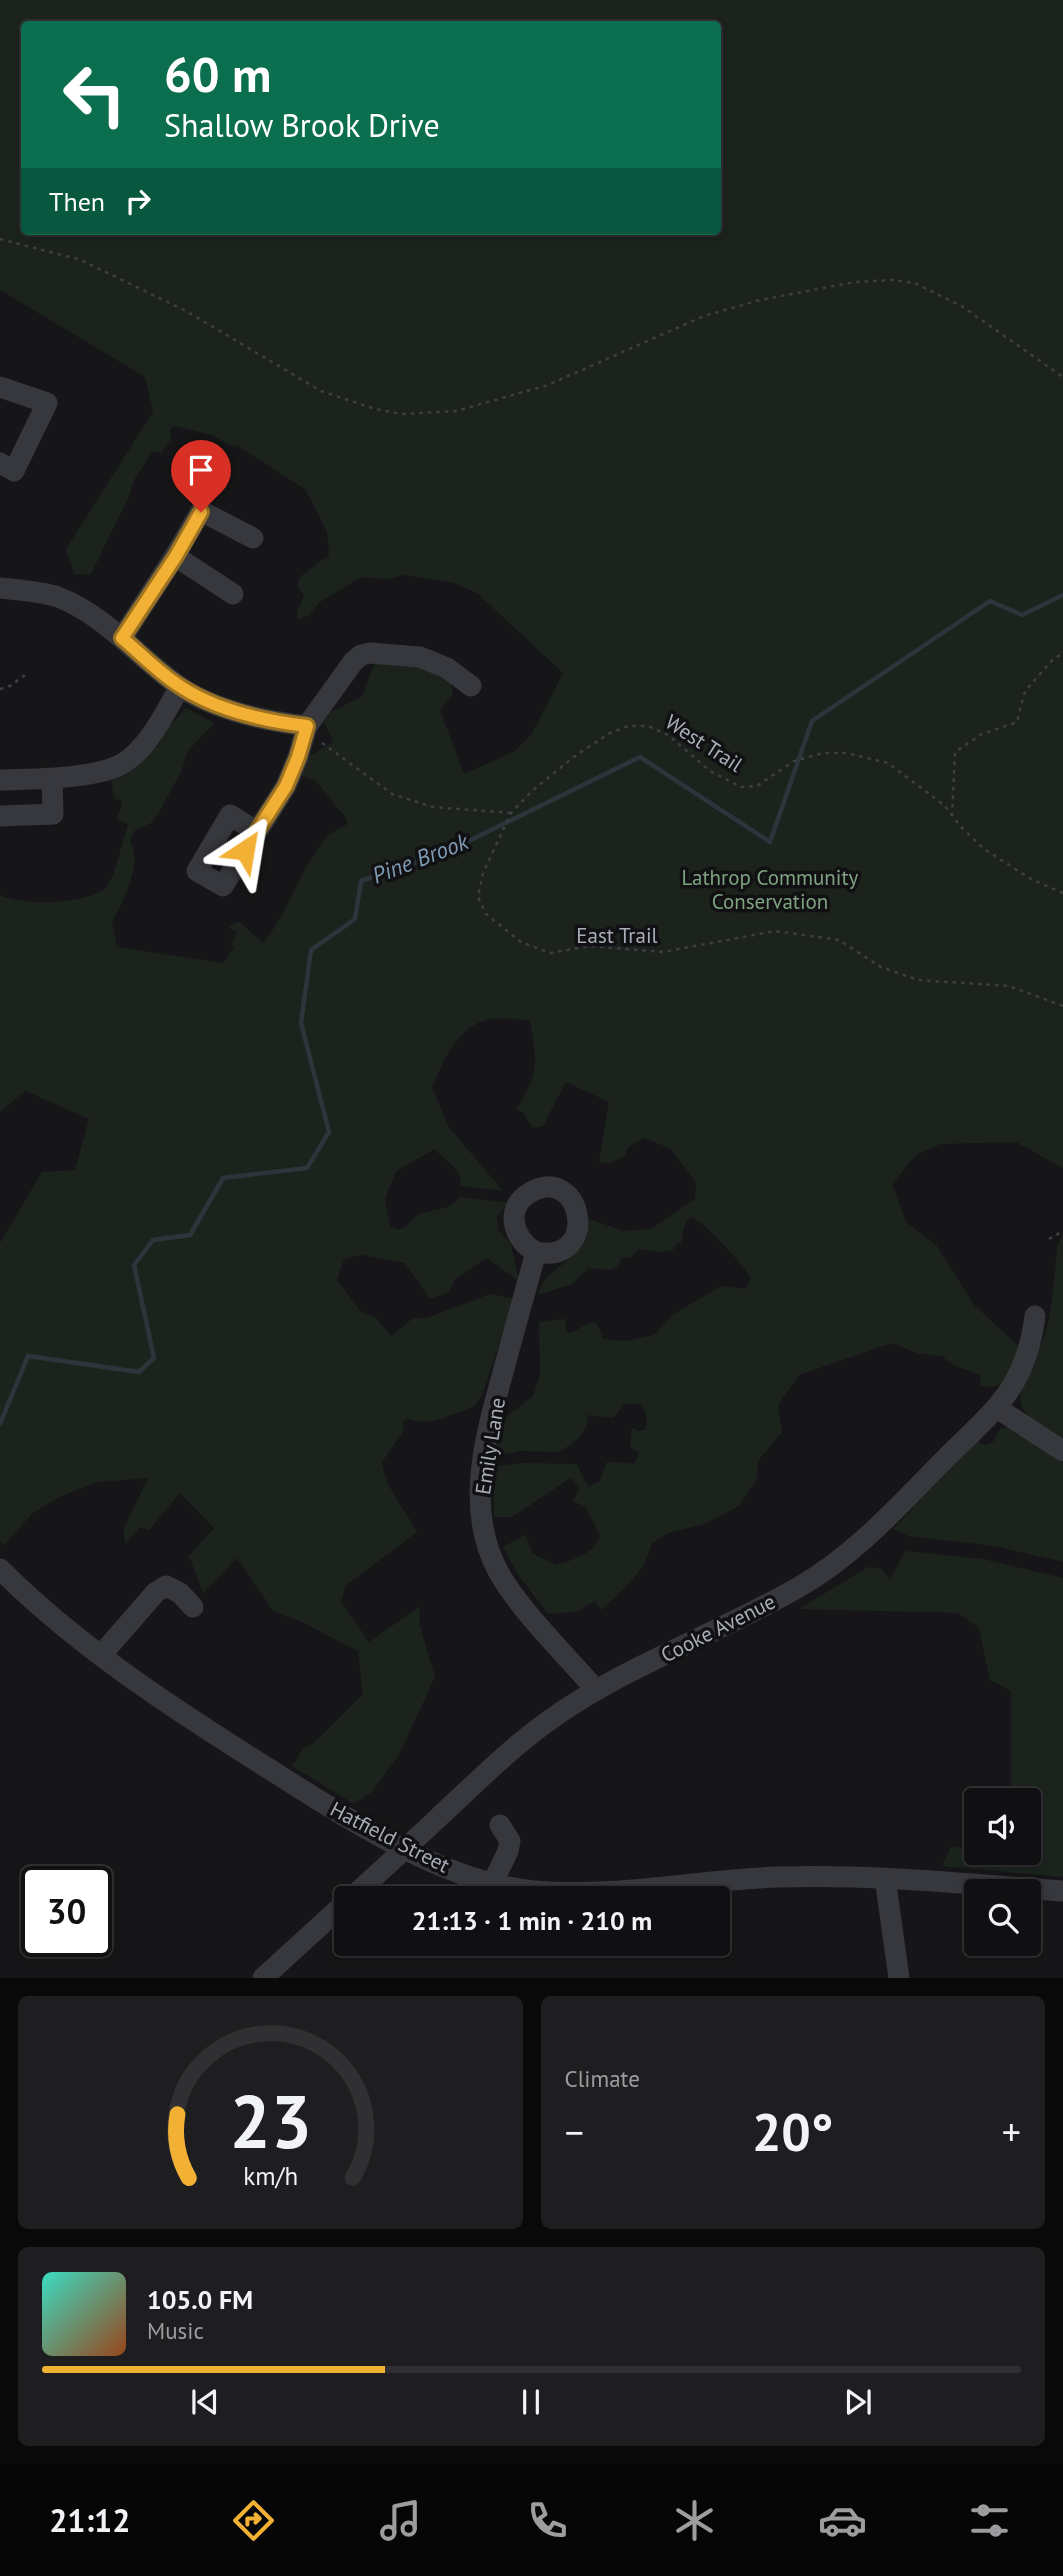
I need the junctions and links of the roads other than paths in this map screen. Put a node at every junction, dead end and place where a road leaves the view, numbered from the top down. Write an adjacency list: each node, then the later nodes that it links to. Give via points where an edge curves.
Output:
1 (0, 387): 2 (street, via 47,402 14,471)
2 (0, 463)
3 (253, 538): 4 (street, via 201,512)
4 (176, 556): 6 (street); 7 (street)
5 (0, 588): 7 (street, via 56,596)
6 (233, 594)
7 (122, 638): 9 (street)
8 (471, 686): 10 (street, via 447,668 420,657 361,655)
9 (180, 687): 10 (street, via 247,715); 11 (street, via 149,737 122,764)
10 (311, 733): 14 (street, via 286,786)
11 (52, 778): 12 (street); 13 (street, via 53,814)
12 (0, 780)
13 (0, 816)
14 (256, 831)
15 (536, 1252): 22 (street, Emily Lane, via 484,1455 483,1531 511,1592)
16 (1035, 1316): 17 (street, Cooke Avenue, via 1021,1374)
17 (997, 1408): 18 (street); 22 (street, Cooke Avenue, via 833,1565)
18 (1063, 1451)
19 (0, 1569): 21 (street, Hatfield Street, via 30,1599)
20 (193, 1607): 21 (street, via 166,1586)
21 (102, 1654): 24 (street, Hatfield Street, via 195,1722)
22 (596, 1690): 24 (street, Cooke Avenue, via 504,1756)
23 (500, 1825): 26 (street, via 510,1841)
24 (405, 1849): 26 (street, Hatfield Street); 27 (street, Cooke Avenue)
25 (885, 1878): 26 (street, Hatfield Street, via 779,1877 603,1892 534,1891); 28 (street, Hatfield Street); 32 (street)
26 (492, 1884)
27 (364, 1886)
28 (1063, 1891)
29 (334, 1915): 30 (street, Cooke Avenue)
30 (283, 1970): 31 (street, Cooke Avenue)
31 (263, 1978)
32 (899, 1978)

